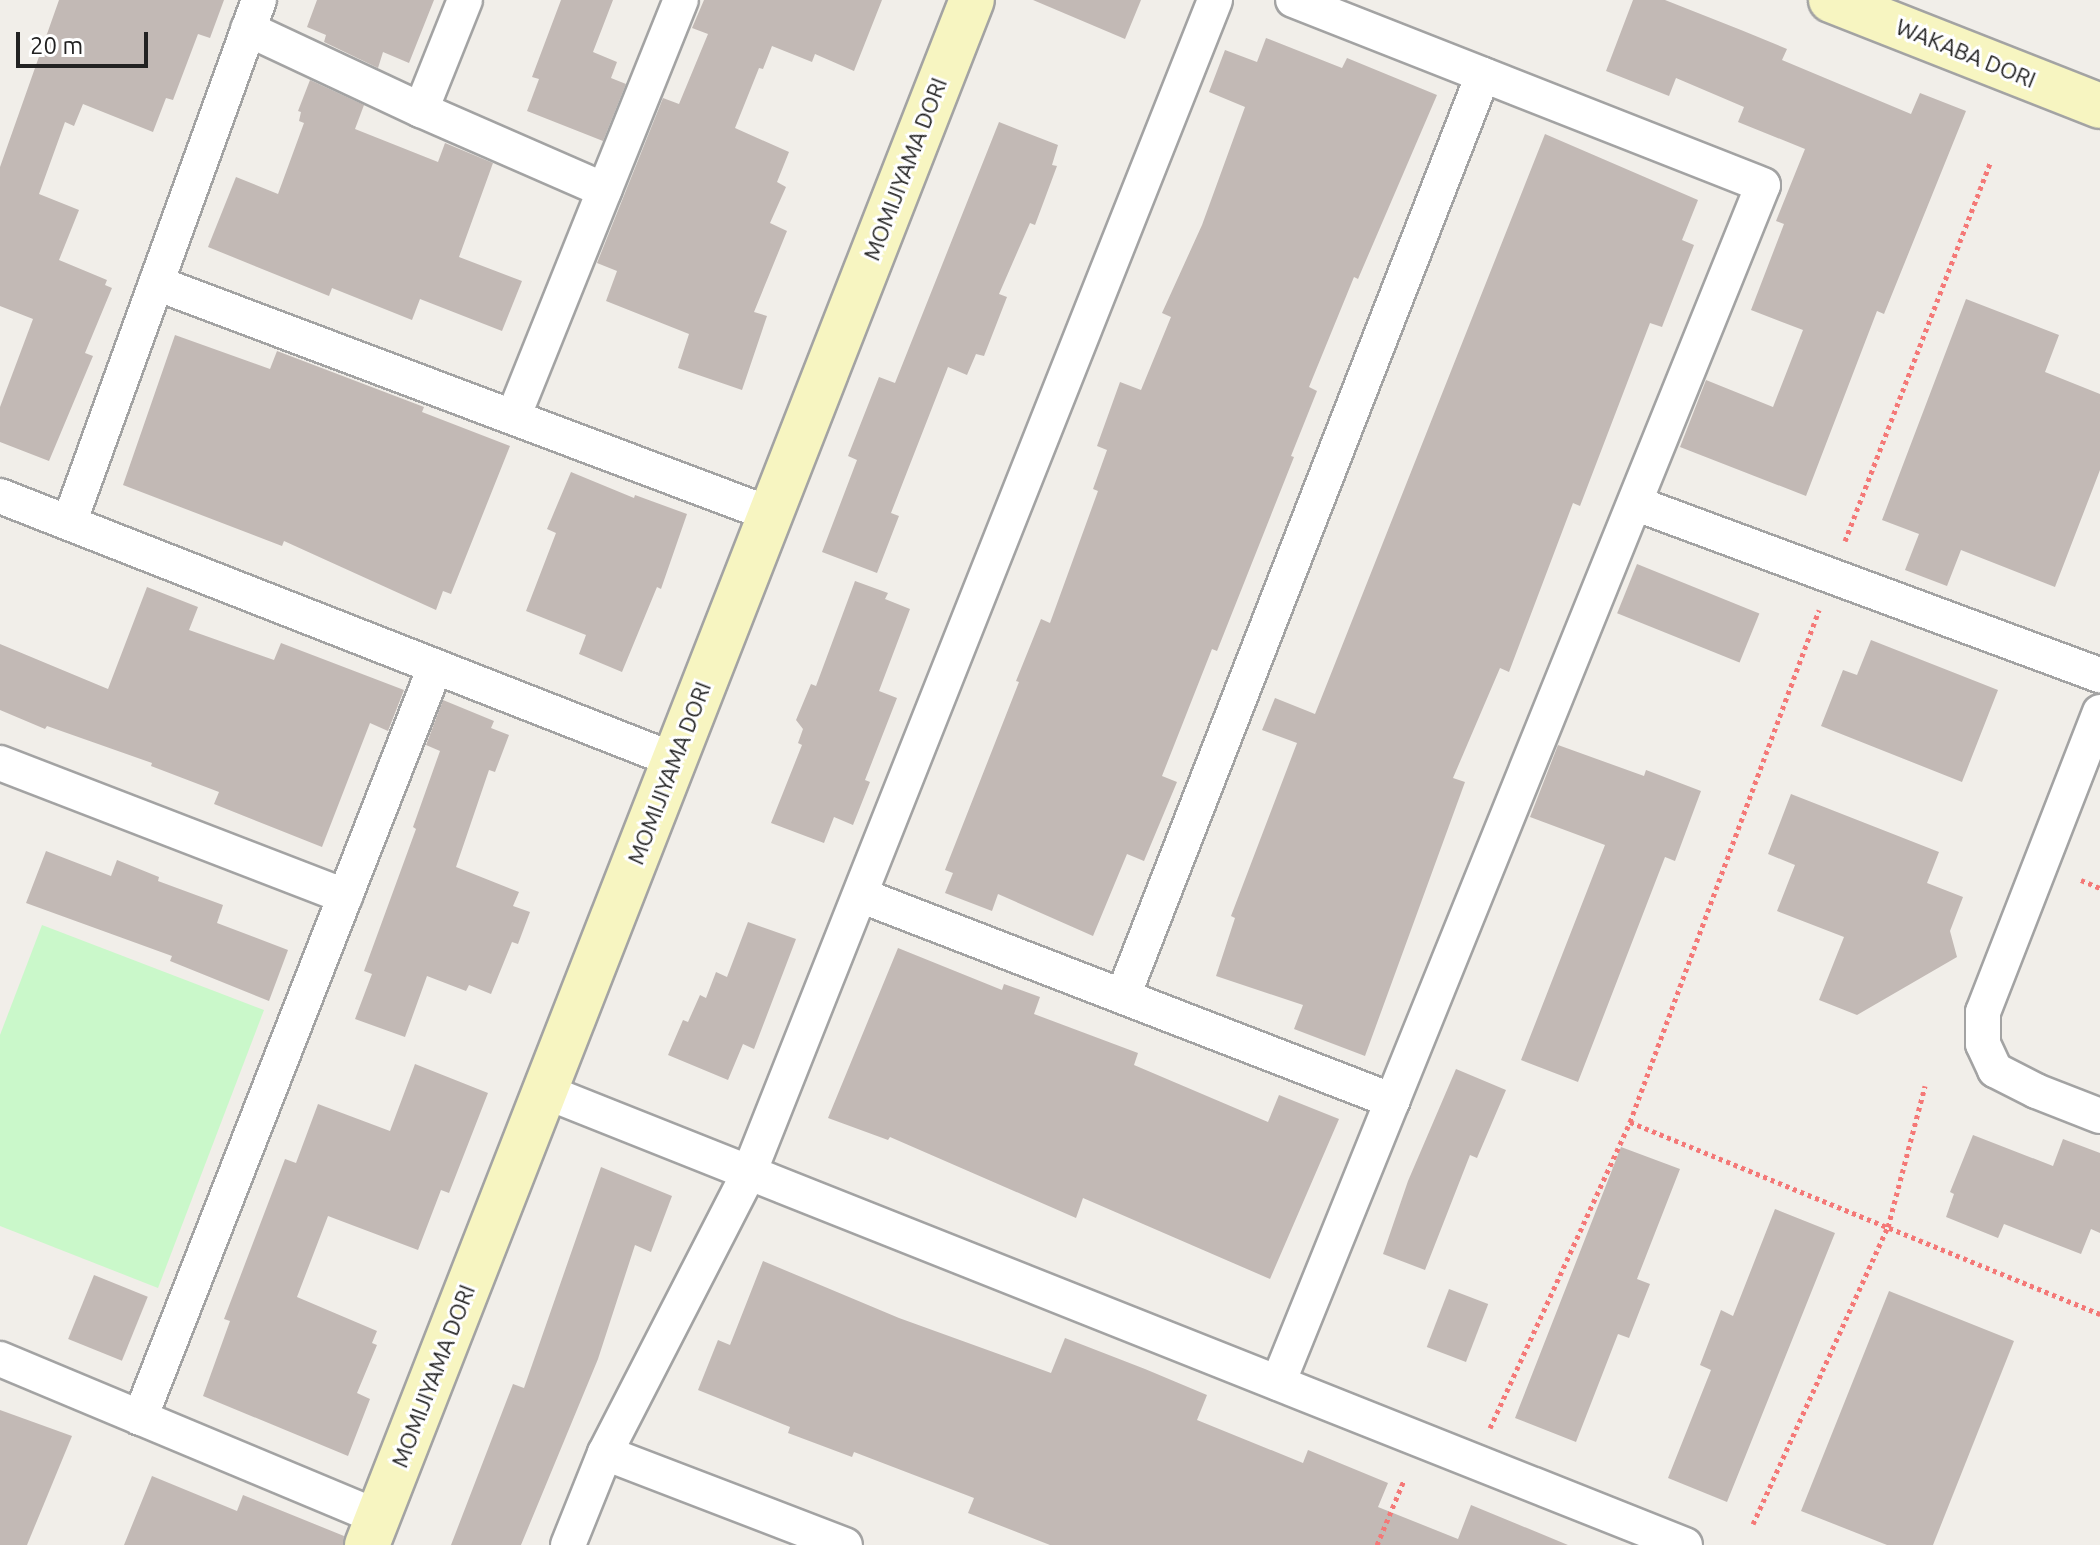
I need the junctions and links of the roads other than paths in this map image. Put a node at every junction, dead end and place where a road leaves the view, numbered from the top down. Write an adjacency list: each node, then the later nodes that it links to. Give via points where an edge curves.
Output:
1 (465, 0): 10 (street)
2 (681, 0): 11 (street)
3 (972, 0): 16 (street, MOMIJIYAMA DORI)
4 (1215, 0): 23 (street)
5 (1293, 0): 8 (street)
6 (1831, 0): 9 (street, WAKABA DORI)
7 (254, 14): 10 (street); 12 (street)
8 (1483, 75): 15 (street, via 1763,185); 25 (street)
9 (2100, 106)
10 (421, 110): 11 (street)
11 (604, 190): 13 (street)
12 (156, 283): 13 (street); 17 (street)
13 (514, 415): 16 (street)
14 (0, 496): 17 (street)
15 (1637, 504): 19 (street); 27 (street)
16 (770, 514): 21 (street, MOMIJIYAMA DORI)
17 (69, 523): 18 (street)
18 (435, 667): 21 (street); 24 (street)
19 (2100, 675)
20 (2100, 712): 28 (street, via 1983,1012 1983,1044 1995,1070)
21 (674, 760): 26 (street, MOMIJIYAMA DORI)
22 (0, 763): 24 (street)
23 (860, 895): 25 (street); 29 (street)
24 (345, 896): 32 (street)
25 (1123, 996): 27 (street)
26 (544, 1091): 29 (street); 34 (street, MOMIJIYAMA DORI)
27 (1393, 1101): 31 (street)
28 (2100, 1116)
29 (749, 1173): 31 (street); 33 (street)
30 (0, 1359): 32 (street)
31 (1278, 1383): 37 (street)
32 (140, 1418): 34 (street)
33 (605, 1453): 35 (street); 36 (street)
34 (372, 1531)
35 (568, 1545)
36 (845, 1545)
37 (1685, 1545)

